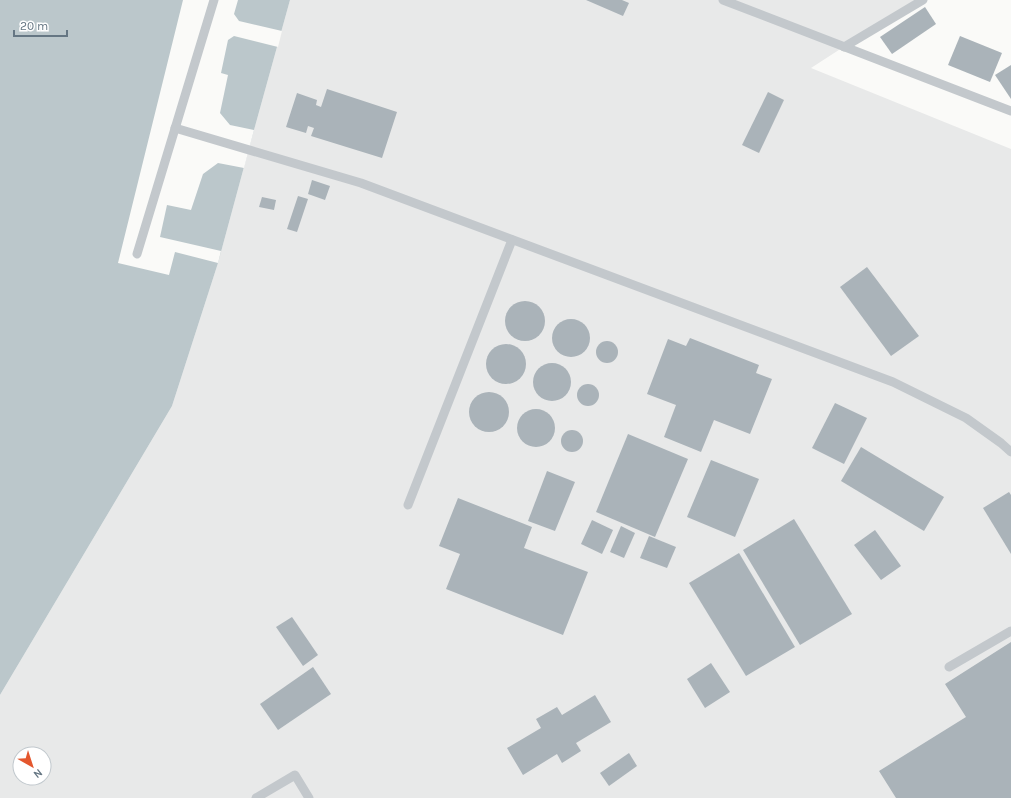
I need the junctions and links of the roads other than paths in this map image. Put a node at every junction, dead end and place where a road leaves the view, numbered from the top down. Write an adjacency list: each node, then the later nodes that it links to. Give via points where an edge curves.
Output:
1 (214, 0): 6 (lane)
2 (723, 0): 4 (lane)
3 (923, 0): 4 (lane)
4 (844, 47): 5 (lane)
5 (1011, 111)
6 (175, 128): 7 (lane, via 361,183); 8 (lane)
7 (512, 240): 9 (lane, via 893,382 966,418); 10 (lane)
8 (137, 254)
9 (1011, 452)
10 (408, 506)
11 (1011, 631): 12 (lane)
12 (949, 667)
13 (256, 798): 14 (lane, via 295,775)
14 (309, 798)

